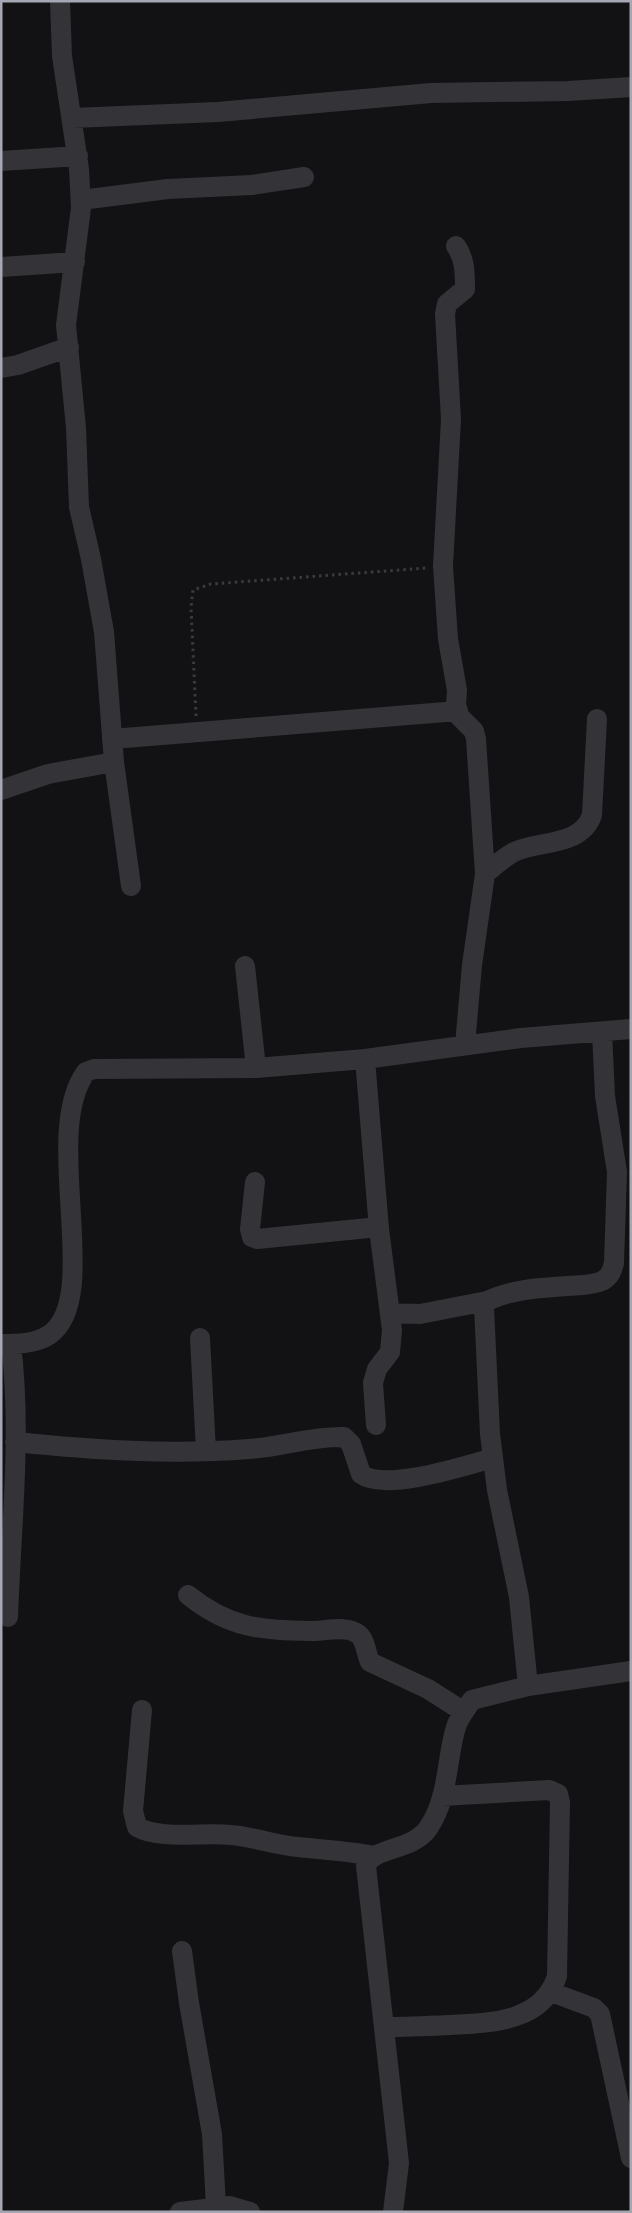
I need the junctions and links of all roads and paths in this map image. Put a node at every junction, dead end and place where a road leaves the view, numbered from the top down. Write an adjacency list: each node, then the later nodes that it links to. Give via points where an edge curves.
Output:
1 (60, 1): 3 (street, via 62,56)
2 (631, 87): 3 (street, via 431,93 218,112)
3 (72, 118): 4 (street)
4 (78, 156): 5 (street); 7 (street)
5 (1, 161)
6 (304, 177): 7 (street, via 252,185 168,189)
7 (81, 200): 9 (street)
8 (456, 246): 13 (street, via 462,255 465,290 447,304 445,314 451,419)
9 (75, 262): 10 (street); 11 (street, via 66,325)
10 (1, 268)
11 (69, 347): 12 (street); 17 (street, via 79,507 92,559 104,632)
12 (1, 368)
13 (443, 566): 14 (street, via 448,639); 16 (path, via 211,584 193,590)
14 (458, 711): 16 (street); 20 (street, via 474,731 476,739)
15 (597, 719): 20 (street, via 592,815 584,831 514,852)
16 (197, 732): 17 (street)
17 (112, 739): 18 (street)
18 (114, 762): 19 (street, via 48,774); 21 (street)
19 (1, 790)
20 (485, 874): 24 (street)
21 (131, 886)
22 (245, 966): 26 (street)
23 (621, 1028): 24 (street); 29 (street, via 605,1096 616,1172 611,1274 592,1284 538,1288)
24 (465, 1045): 25 (street)
25 (365, 1059): 26 (street); 28 (street)
26 (256, 1068): 32 (street, via 86,1072 76,1090 66,1160 74,1248 67,1308 50,1334 37,1341)
27 (255, 1182): 28 (street, via 250,1229 252,1237 257,1239)
28 (379, 1227): 30 (street)
29 (487, 1301): 30 (street, via 420,1314); 36 (street, via 484,1328)
30 (390, 1313): 33 (street, via 390,1352 377,1370 373,1383)
31 (200, 1338): 35 (street)
32 (6, 1344): 34 (street, via 15,1378)
33 (376, 1425)
34 (16, 1442): 35 (street, via 128,1452); 38 (street)
35 (206, 1451): 36 (street, via 344,1437 351,1444 361,1474 374,1480 437,1473)
36 (493, 1458): 40 (street, via 519,1597)
37 (188, 1595): 42 (street, via 230,1622 260,1628 357,1633 370,1662 428,1688)
38 (8, 1617)
39 (631, 1671): 40 (street)
40 (528, 1686): 42 (street, via 472,1700)
41 (142, 1710): 44 (street, via 134,1802 137,1827 158,1833 234,1835 299,1848)
42 (464, 1712): 43 (street, via 456,1727)
43 (442, 1796): 44 (street, via 429,1828 417,1839); 46 (street, via 549,1790 558,1794 558,1959 557,1976)
44 (374, 1856): 47 (street, via 366,1866)
45 (182, 1951): 49 (street, via 212,2134)
46 (551, 1992): 47 (street, via 534,2008 499,2022); 48 (street, via 594,2008 600,2014)
47 (385, 2028): 52 (street, via 398,2163)
48 (631, 2158)
49 (216, 2206): 50 (street); 51 (street)
50 (180, 2212)
51 (250, 2212)
52 (393, 2212)

